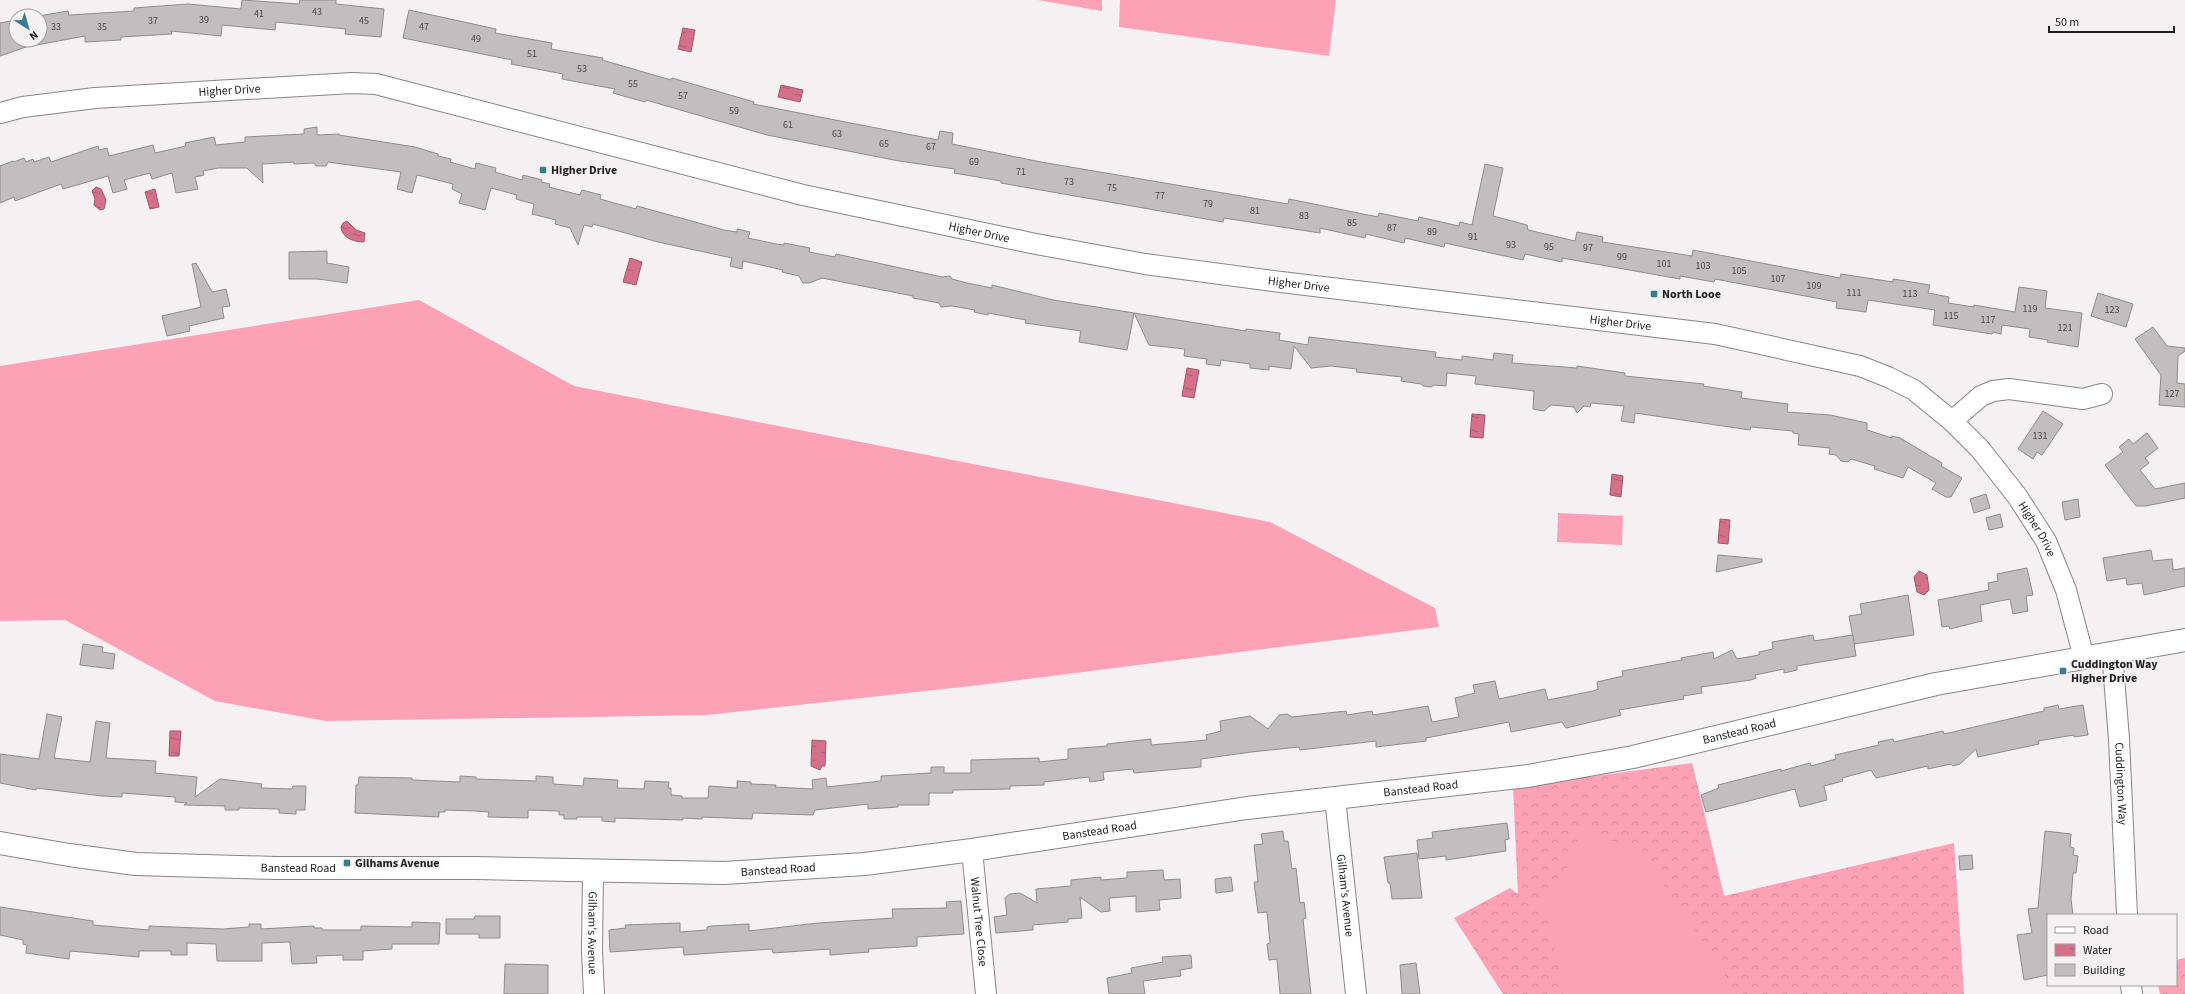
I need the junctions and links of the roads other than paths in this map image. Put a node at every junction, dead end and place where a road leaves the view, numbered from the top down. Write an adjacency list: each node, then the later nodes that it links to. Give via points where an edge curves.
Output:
1 (0, 113): 3 (street, Higher Drive, via 23,107 95,98 352,83 376,84 803,196 1031,243 1145,264 1715,334 1801,352 1860,366 1888,377 1914,390)
2 (2102, 394): 3 (street, via 2083,399 2009,389 1993,391 1981,396)
3 (1952, 421): 6 (street, Higher Drive, via 1980,449 2012,490 2046,541 2066,590)
4 (2185, 640): 5 (street, Banstead Road)
5 (2112, 652): 6 (street, Banstead Road); 11 (street, Cuddington Way, via 2119,739)
6 (2084, 658): 7 (street, Banstead Road, via 1936,684 1591,766 1528,776)
7 (1335, 798): 9 (street, Banstead Road, via 1247,808); 14 (street, Gilham's Avenue)
8 (0, 843): 10 (street, Banstead Road, via 136,864)
9 (972, 850): 10 (street, Banstead Road, via 865,864 724,873); 13 (street, Walnut Tree Close)
10 (592, 871): 12 (street, Gilham's Avenue)
11 (2127, 914)
12 (594, 994)
13 (986, 994)
14 (1356, 994)

